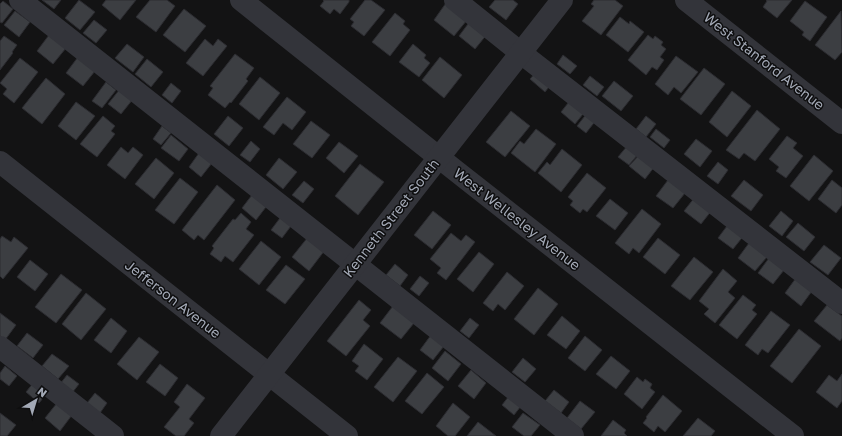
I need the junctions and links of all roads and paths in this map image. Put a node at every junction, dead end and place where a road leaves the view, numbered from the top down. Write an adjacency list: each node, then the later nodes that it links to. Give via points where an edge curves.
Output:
1 (20, 0): 10 (street)
2 (242, 0): 8 (street, West Wellesley Avenue)
3 (455, 0): 6 (street)
4 (562, 0): 6 (street, Kenneth Street South)
5 (686, 0): 7 (street, West Stanford Avenue)
6 (521, 53): 8 (street, Kenneth Street South); 11 (street)
7 (842, 123)
8 (439, 157): 10 (street, Kenneth Street South); 18 (street, West Wellesley Avenue)
9 (0, 162): 13 (street, Jefferson Avenue)
10 (355, 264): 13 (street, Kenneth Street South); 17 (street)
11 (842, 303)
12 (0, 347): 14 (street)
13 (269, 374): 15 (street, Kenneth Street South); 16 (street, Jefferson Avenue)
14 (113, 436)
15 (221, 436)
16 (347, 436)
17 (573, 436)
18 (793, 436)

